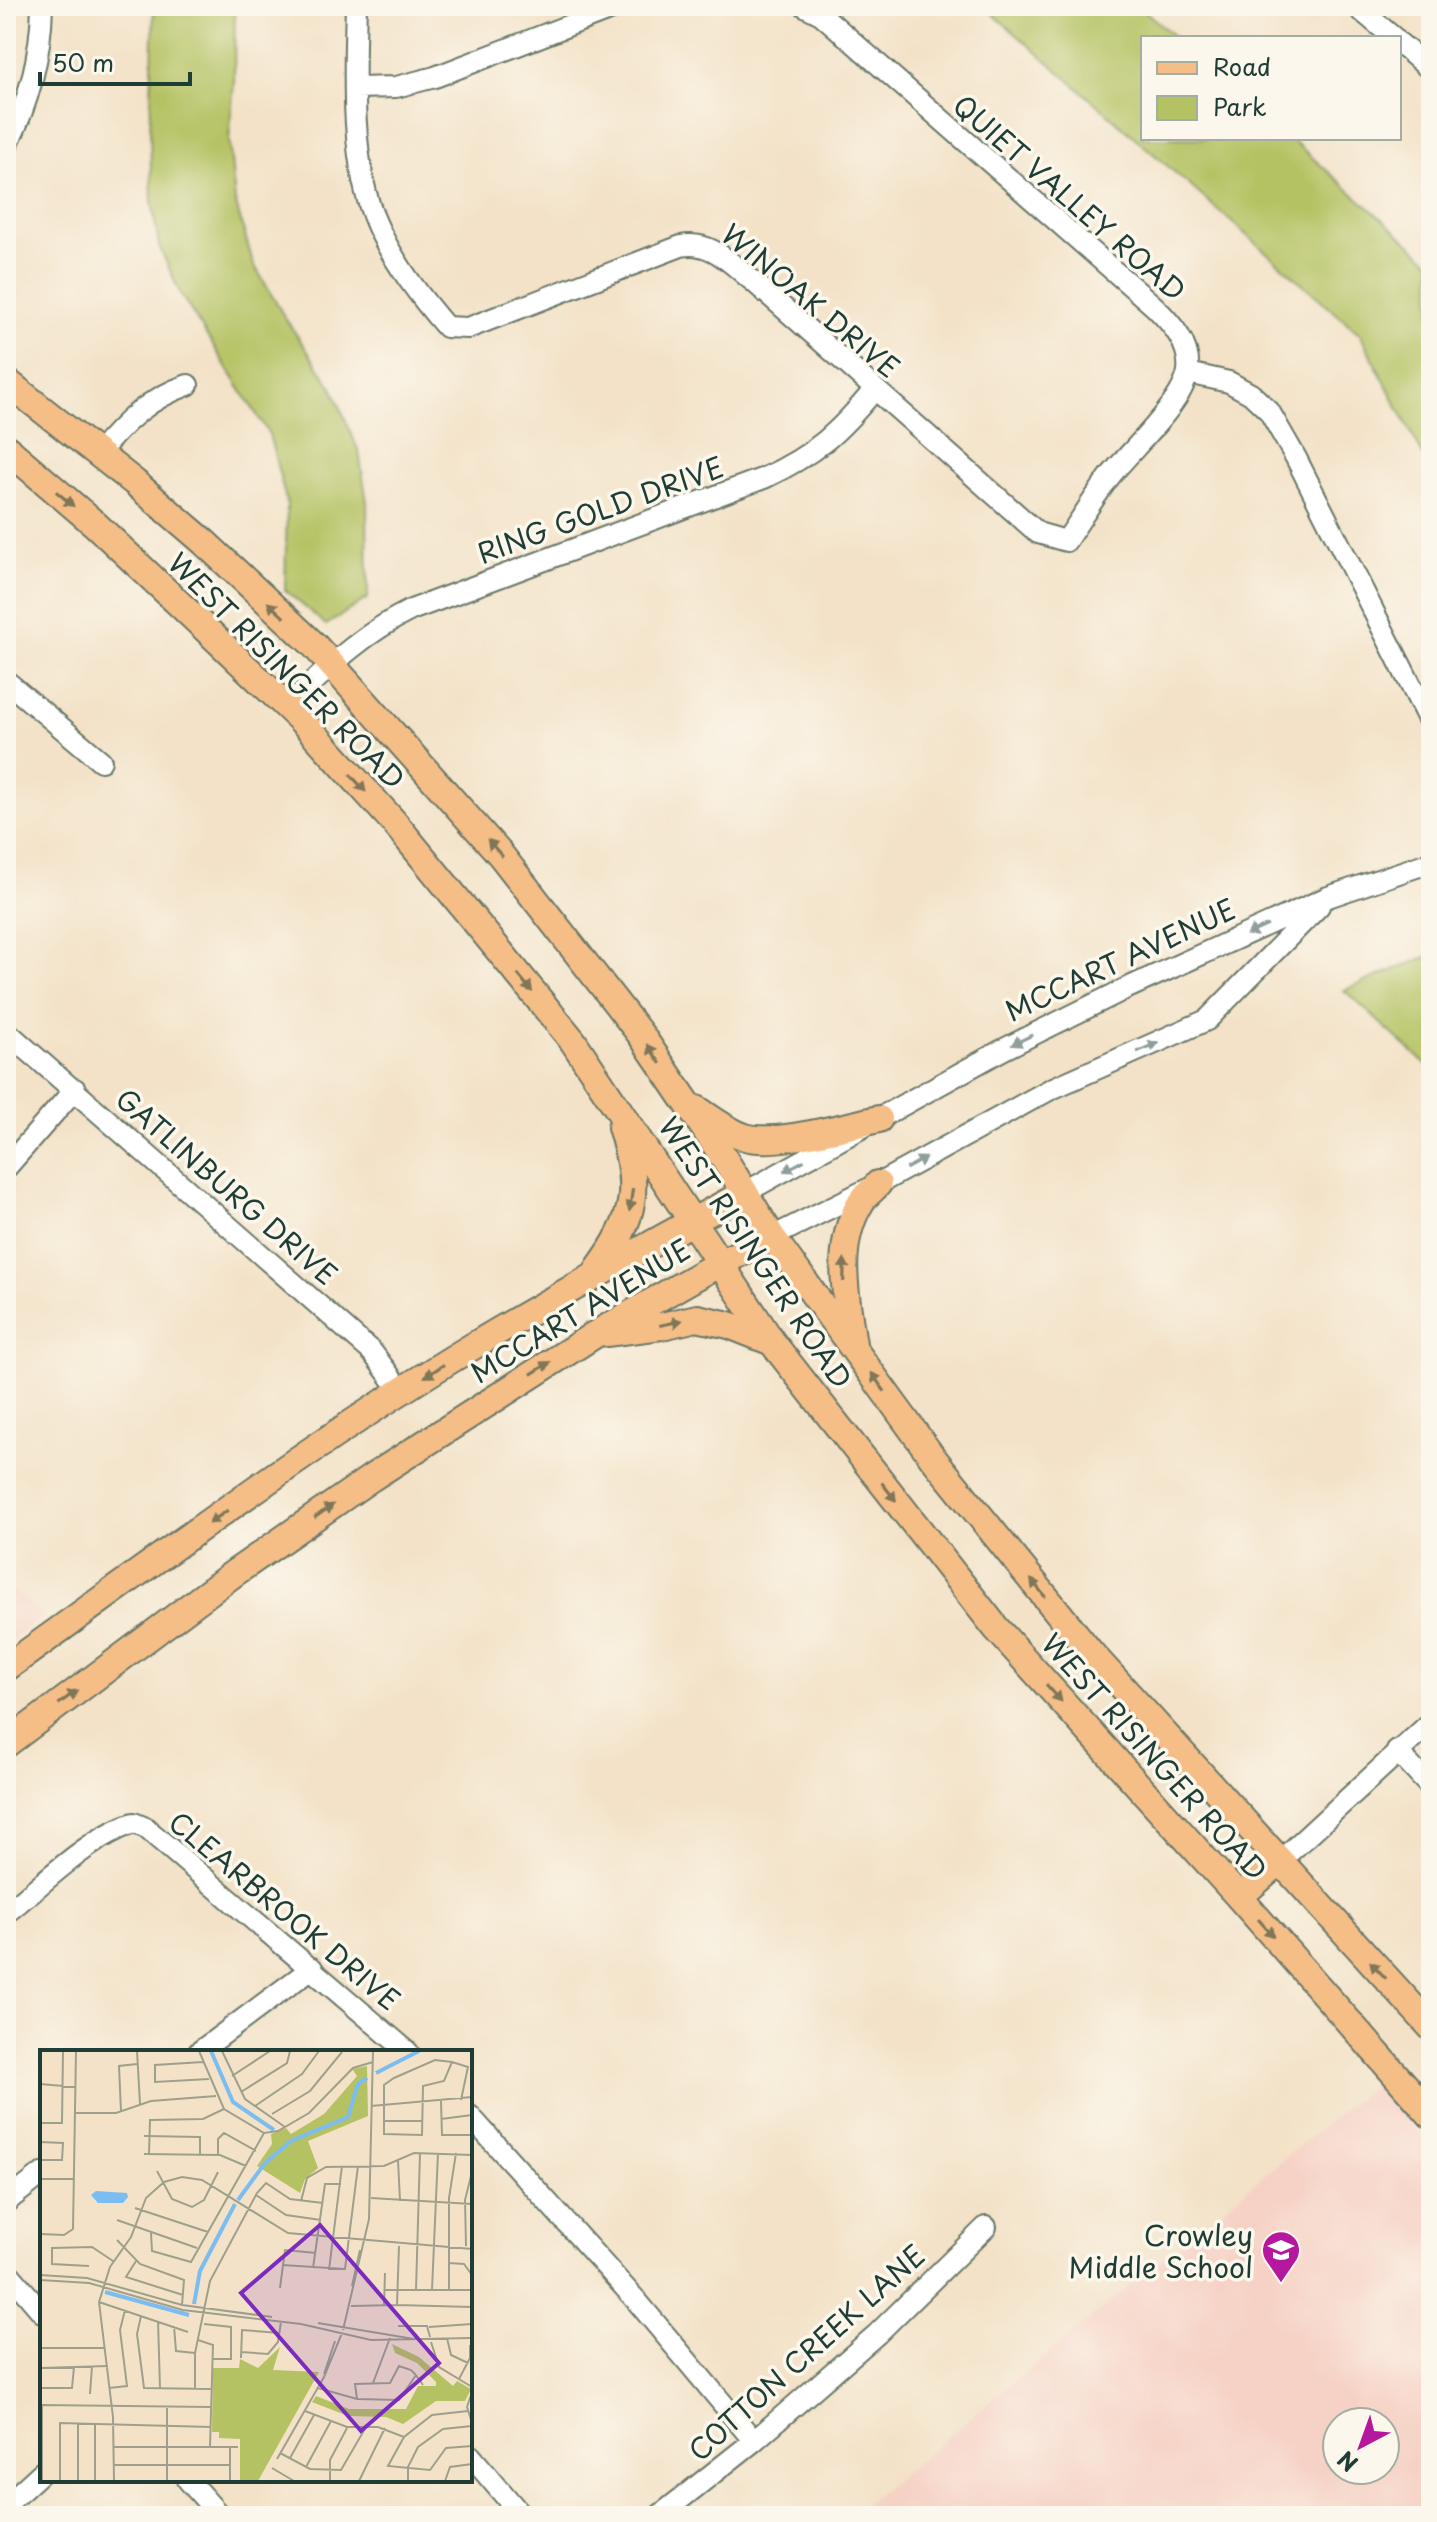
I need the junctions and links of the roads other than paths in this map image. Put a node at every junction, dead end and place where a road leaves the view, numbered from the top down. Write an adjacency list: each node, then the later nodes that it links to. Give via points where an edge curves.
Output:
1 (42, 6): 10 (street, via 33,78)
2 (356, 6): 9 (street, WINOAK DRIVE)
3 (619, 6): 9 (street, via 435,77 396,87)
4 (805, 6): 11 (street, QUIET VALLEY ROAD, via 821,14 1155,307 1182,341)
5 (1356, 6): 6 (street)
6 (1392, 36)
7 (1401, 45): 8 (street)
8 (1431, 70)
9 (356, 88): 14 (street, WINOAK DRIVE, via 359,154 377,224 446,327 468,328 698,242 753,281)
10 (6, 147)
11 (1188, 373): 14 (street, WINOAK DRIVE, via 1165,412 1112,474 1066,541 1038,533); 20 (street, via 1229,382 1269,411)
12 (6, 381): 16 (main road, WEST RISINGER ROAD)
13 (188, 385): 16 (street, via 145,405)
14 (875, 389): 17 (street, RING GOLD DRIVE, via 838,431 794,464 411,610 379,625)
15 (6, 448): 19 (main road, WEST RISINGER ROAD, one-way to 19, via 96,525)
16 (98, 454): 17 (main road, WEST RISINGER ROAD, one-way to 16, via 204,542)
17 (331, 665): 19 (street, RING GOLD DRIVE); 27 (main road, WEST RISINGER ROAD, one-way to 17, via 641,1035 500,854)
18 (6, 681): 21 (street)
19 (287, 707): 26 (main road, WEST RISINGER ROAD, one-way to 26, via 393,821 573,1041)
20 (1431, 725)
21 (101, 761)
22 (1431, 862): 23 (street, MCCART AVENUE)
23 (1328, 897): 28 (street, MCCART AVENUE, one-way to 28, via 1017,1042); 30 (street, MCCART AVENUE, one-way to 23, via 1051,1089 1207,1020)
24 (6, 1031): 25 (street, GATLINBURG DRIVE)
25 (75, 1089): 29 (street); 39 (street, GATLINBURG DRIVE, via 372,1352)
26 (611, 1097): 32 (main road, WEST RISINGER ROAD); 35 (main road, one-way to 35, via 633,1184 620,1240)
27 (684, 1100): 28 (main road, via 730,1131 768,1140); 31 (main road, WEST RISINGER ROAD)
28 (879, 1119): 31 (street, MCCART AVENUE, one-way to 31)
29 (6, 1168)
30 (878, 1184): 33 (street, MCCART AVENUE); 38 (main road, one-way to 30, via 843,1279 846,1240 861,1201)
31 (744, 1193): 32 (main road, MCCART AVENUE); 33 (main road, WEST RISINGER ROAD)
32 (693, 1221): 34 (main road, WEST RISINGER ROAD); 35 (main road, MCCART AVENUE)
33 (772, 1237): 34 (main road, MCCART AVENUE); 38 (main road, WEST RISINGER ROAD)
34 (720, 1263): 36 (main road, MCCART AVENUE); 37 (main road, WEST RISINGER ROAD)
35 (590, 1279): 39 (main road, MCCART AVENUE, one-way to 39)
36 (594, 1335): 37 (main road, one-way to 37, via 697,1318); 42 (main road, MCCART AVENUE, one-way to 36, via 258,1556)
37 (772, 1342): 46 (main road, WEST RISINGER ROAD, one-way to 46, via 996,1628)
38 (853, 1347): 45 (main road, WEST RISINGER ROAD, one-way to 38, via 1090,1652 933,1458)
39 (402, 1392): 40 (main road, MCCART AVENUE, one-way to 40)
40 (6, 1668)
41 (1431, 1722): 43 (street)
42 (6, 1744)
43 (1397, 1751): 44 (street); 45 (street)
44 (1431, 1788)
45 (1279, 1862): 46 (main road); 49 (main road, WEST RISINGER ROAD, one-way to 45)
46 (1239, 1897): 52 (main road, WEST RISINGER ROAD, one-way to 52)
47 (6, 1913): 48 (street, CLEARBROOK DRIVE, via 118,1827 134,1823)
48 (312, 1968): 50 (street); 51 (street, CLEARBROOK DRIVE)
49 (1431, 2027)
50 (202, 2050)
51 (406, 2050)
52 (1431, 2115)
53 (472, 2122): 59 (street, via 636,2300)
54 (40, 2176): 55 (street)
55 (6, 2202)
56 (986, 2227): 59 (street, COTTON CREEK LANE, via 877,2334)
57 (6, 2270): 58 (street)
58 (40, 2310)
59 (754, 2441): 66 (street, COTTON CREEK LANE)
60 (472, 2457): 65 (street)
61 (40, 2474): 63 (street)
62 (190, 2482): 64 (street)
63 (6, 2505)
64 (220, 2516)
65 (522, 2516)
66 (659, 2516)

